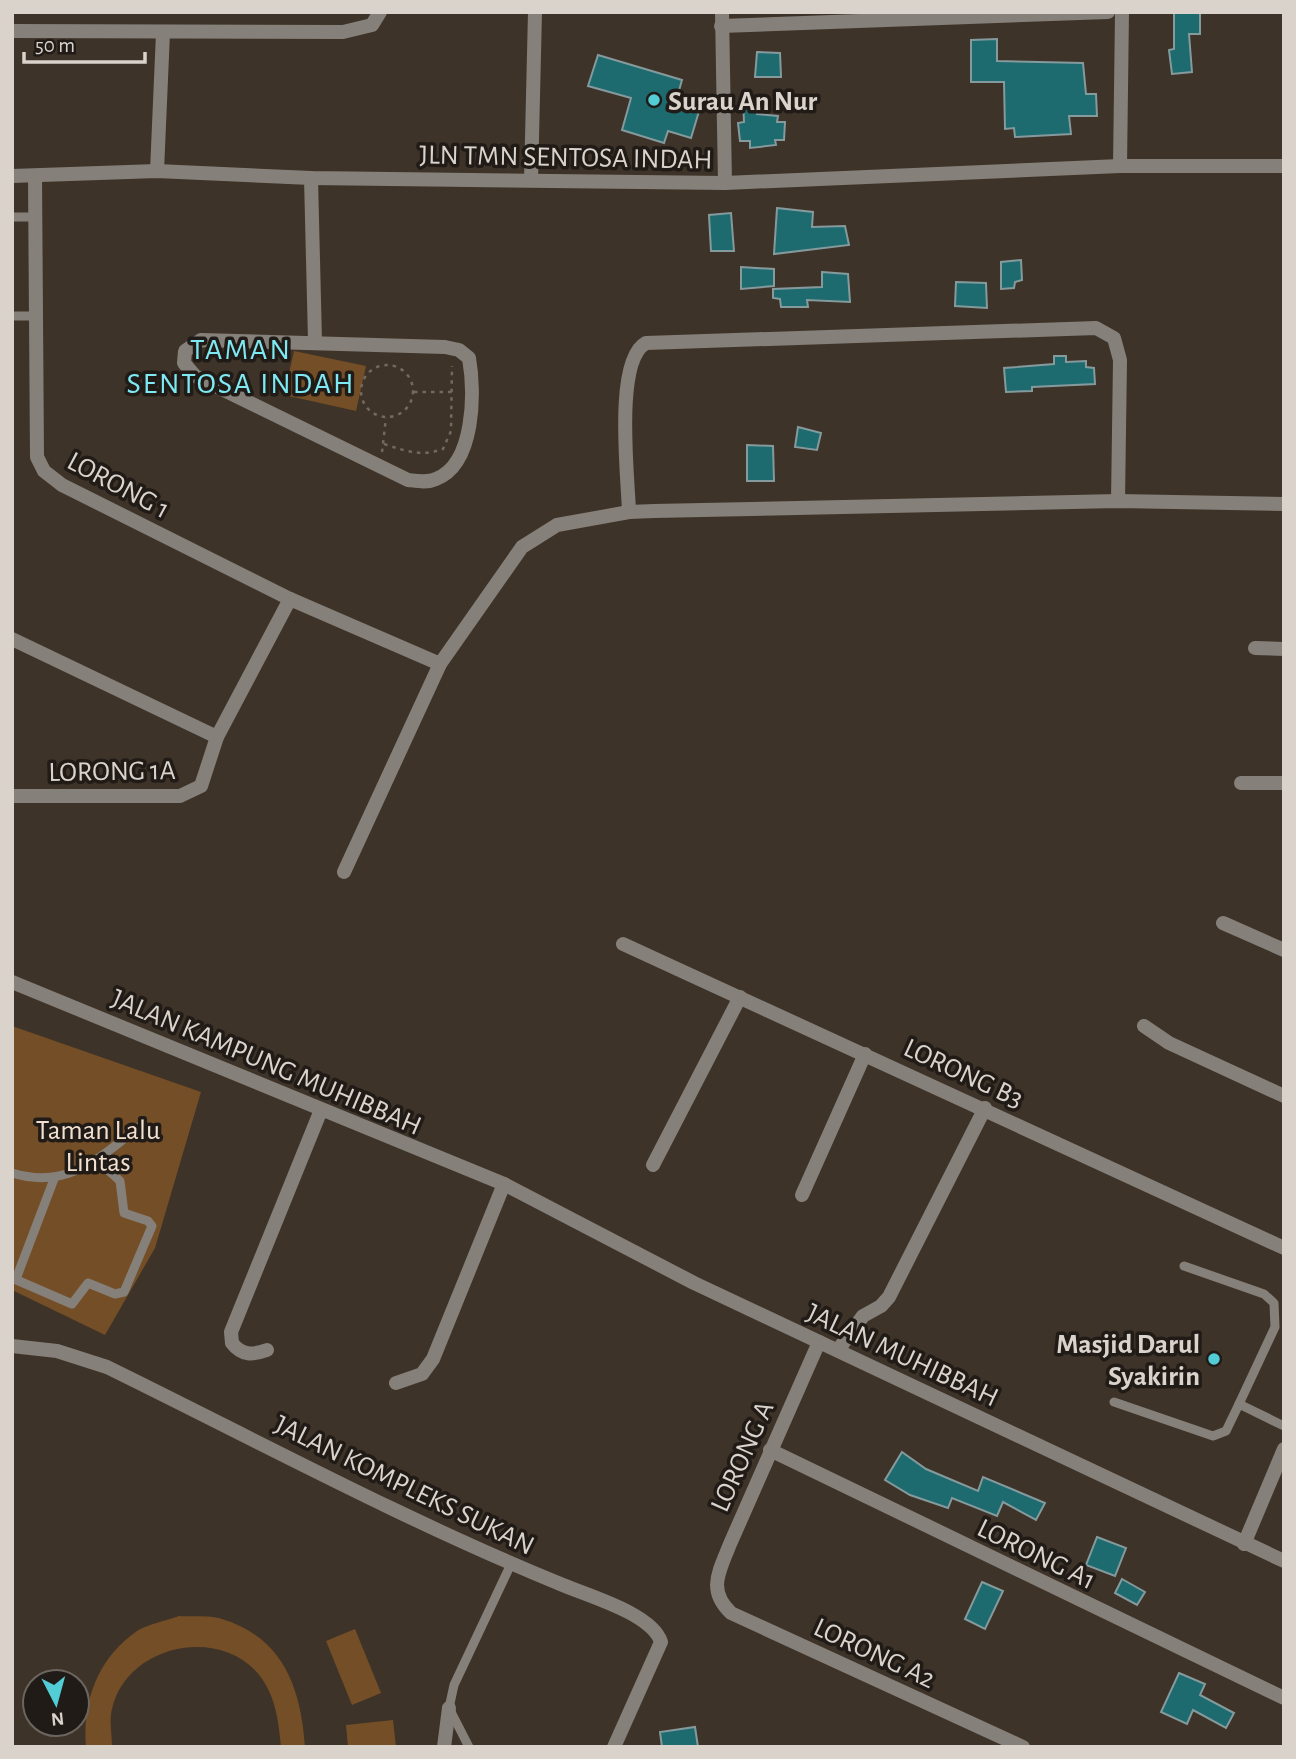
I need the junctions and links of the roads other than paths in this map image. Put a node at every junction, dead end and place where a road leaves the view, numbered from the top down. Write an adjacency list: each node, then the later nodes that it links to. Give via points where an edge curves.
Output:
1 (380, 12): 7 (street, via 372,25 343,32)
2 (535, 12): 14 (street)
3 (1108, 12): 5 (street)
4 (1122, 12): 8 (street)
5 (722, 19): 15 (street)
6 (12, 31): 7 (street)
7 (163, 33): 10 (street)
8 (1120, 166): 9 (street, JLN TMN SENTOSA INDAH); 15 (street, JLN TMN SENTOSA INDAH)
9 (1284, 166)
10 (157, 171): 12 (street, JLN TMN SENTOSA INDAH); 13 (street, JLN TMN SENTOSA INDAH)
11 (12, 176): 12 (street, JLN TMN SENTOSA INDAH)
12 (35, 176): 17 (street, LORONG 1)
13 (311, 178): 14 (street, JLN TMN SENTOSA INDAH); 20 (street)
14 (531, 180): 15 (street, JLN TMN SENTOSA INDAH)
15 (725, 183)
16 (12, 217): 17 (lane)
17 (35, 218): 19 (street, LORONG 1)
18 (12, 316): 19 (lane)
19 (35, 316): 24 (street, LORONG 1, via 37,457 44,471 62,485)
20 (315, 341): 20 (street, via 201,341 185,351 184,363 195,376 408,480 425,482 446,473 462,450 471,423 469,358 445,346)
21 (1118, 500): 22 (street); 23 (street); 23 (street, via 1120,360 1114,338 1096,328 1006,330 646,343 635,352 627,375)
22 (1284, 504)
23 (629, 512): 28 (street, via 557,525 537,535 522,547)
24 (290, 599): 28 (street, LORONG 1); 29 (street, LORONG 1A)
25 (12, 639): 29 (street, LORONG 1A)
26 (1255, 648): 27 (street)
27 (1284, 649)
28 (440, 663): 33 (street)
29 (217, 737): 32 (street, LORONG 1A, via 201,786 180,796)
30 (1241, 783): 31 (street)
31 (1284, 783)
32 (12, 796)
33 (344, 872)
34 (1223, 923): 36 (street)
35 (623, 944): 38 (street, LORONG B3)
36 (1284, 950)
37 (12, 982): 43 (street, JALAN KAMPUNG MUHIBBAH)
38 (740, 998): 40 (street, LORONG B3); 46 (street)
39 (1144, 1026): 41 (street, via 1169,1043)
40 (865, 1054): 42 (street, LORONG B3); 50 (street)
41 (1284, 1096)
42 (985, 1108): 51 (street, LORONG B3); 57 (street, via 889,1297 858,1321)
43 (321, 1110): 49 (street, JALAN KAMPUNG MUHIBBAH); 56 (street, via 231,1332 232,1343 240,1351 255,1354)
44 (139, 1127): 45 (lane)
45 (97, 1160): 48 (lane); 53 (lane, via 120,1181 122,1212 152,1226 124,1292 115,1294 88,1283 72,1304)
46 (653, 1165)
47 (12, 1173): 48 (lane)
48 (54, 1179): 53 (lane)
49 (504, 1184): 54 (street, JALAN MUHIBBAH); 58 (street, via 433,1359 422,1374)
50 (802, 1195)
51 (1284, 1248)
52 (1184, 1266): 60 (lane, via 1264,1294 1274,1303 1275,1327)
53 (14, 1278)
54 (819, 1342): 57 (street, JALAN MUHIBBAH); 63 (street, LORONG A)
55 (12, 1346): 66 (street, JALAN KOMPLEKS SUKAN, via 57,1350 107,1367)
56 (267, 1350)
57 (838, 1350): 64 (street, JALAN MUHIBBAH)
58 (396, 1383)
59 (1114, 1402): 60 (lane, via 1218,1436 1226,1431)
60 (1239, 1404): 61 (lane)
61 (1284, 1426)
62 (1284, 1448): 64 (street)
63 (770, 1450): 67 (street, LORONG A, via 730,1544); 68 (street, LORONG A1)
64 (1244, 1544): 65 (street, JALAN MUHIBBAH)
65 (1284, 1561)
66 (511, 1564): 69 (lane, via 454,1685); 72 (street, JALAN KOMPLEKS SUKAN, via 636,1616 657,1631 661,1642)
67 (716, 1593): 73 (street, LORONG A2, via 731,1613)
68 (1284, 1698)
69 (449, 1708): 70 (street); 71 (lane)
70 (444, 1747)
71 (468, 1747)
72 (614, 1747)
73 (1023, 1747)

